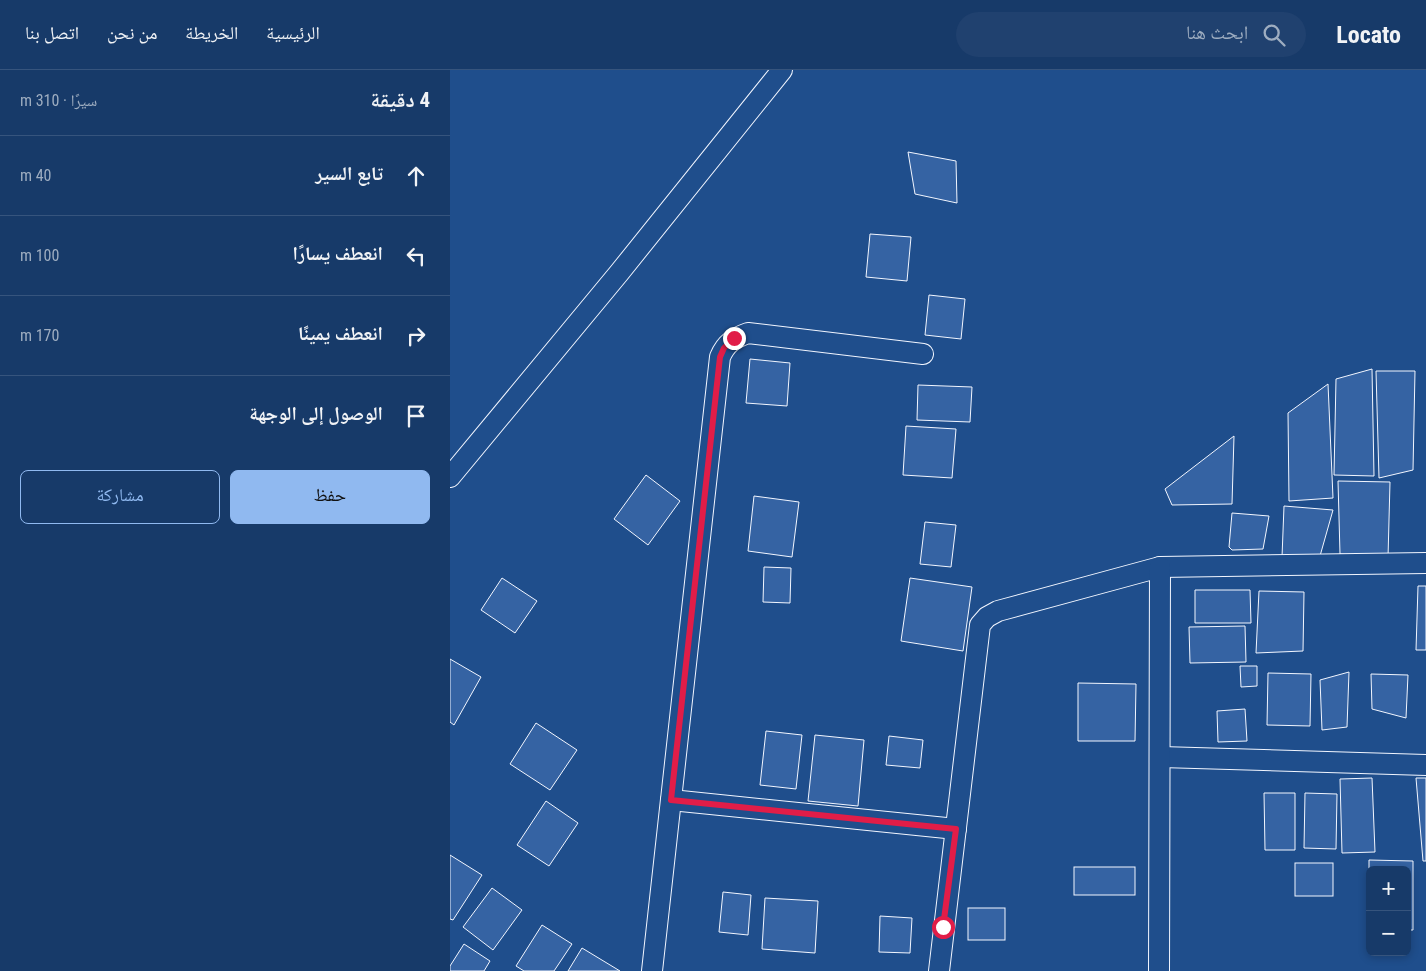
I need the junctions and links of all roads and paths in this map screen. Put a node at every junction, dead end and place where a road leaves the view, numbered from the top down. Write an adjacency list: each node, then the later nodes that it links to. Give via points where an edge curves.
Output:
1 (782, 70): 3 (street)
2 (923, 354): 8 (street, via 748,333 734,338 724,348 720,357)
3 (450, 478)
4 (1426, 563): 5 (street)
5 (1160, 567): 6 (street); 9 (street, via 998,612 980,625)
6 (1161, 757): 7 (street); 12 (street)
7 (1426, 765)
8 (671, 800): 9 (street); 10 (street)
9 (956, 829): 11 (street)
10 (652, 971)
11 (939, 971)
12 (1159, 971)

